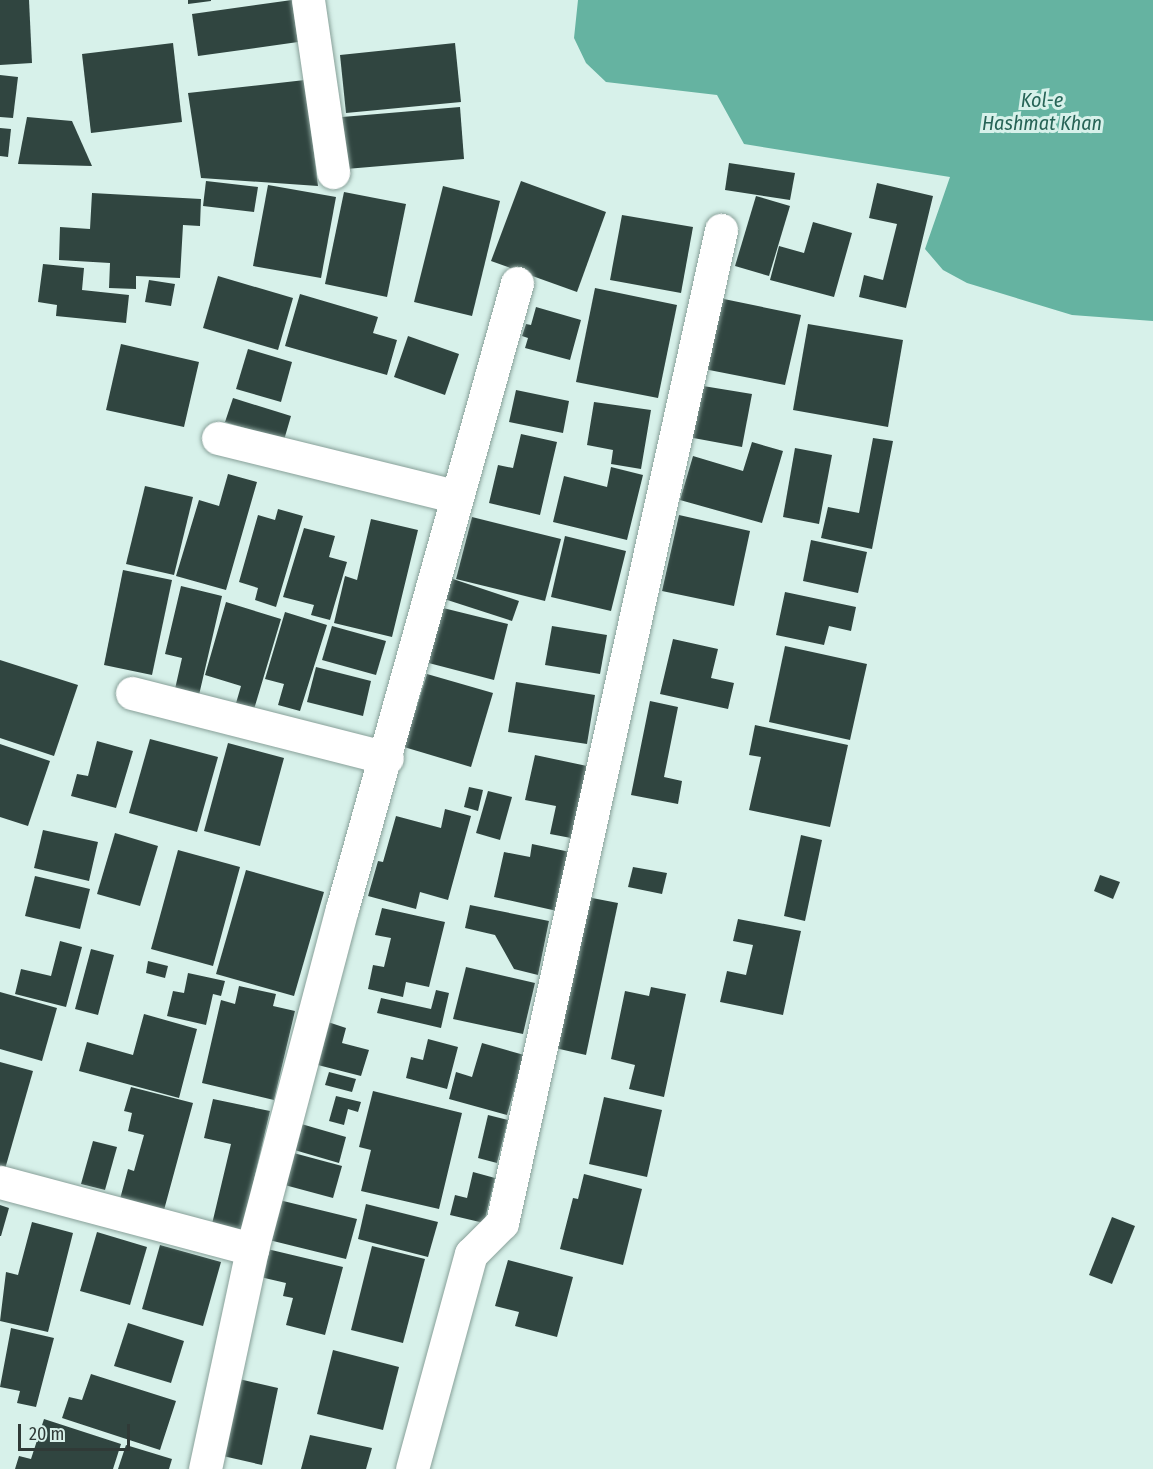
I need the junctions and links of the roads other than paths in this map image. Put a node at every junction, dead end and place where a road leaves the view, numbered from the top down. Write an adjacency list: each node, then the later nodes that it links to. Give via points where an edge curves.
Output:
1 (308, 0): 2 (street)
2 (333, 172)
3 (721, 230): 12 (street, via 502,1223 471,1254)
4 (517, 283): 6 (street)
5 (218, 438): 6 (street)
6 (455, 496): 8 (street)
7 (132, 693): 8 (street)
8 (387, 758): 10 (street, via 342,909)
9 (0, 1182): 10 (street)
10 (252, 1249): 11 (street)
11 (205, 1469)
12 (412, 1469)

